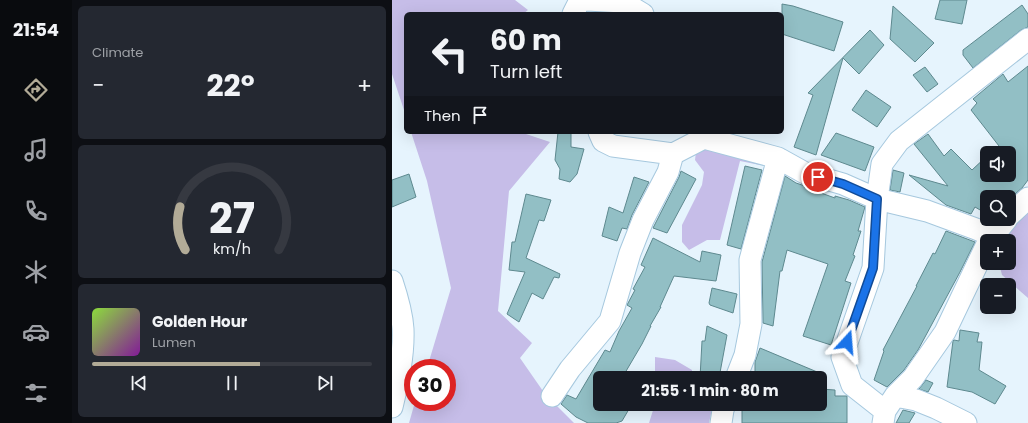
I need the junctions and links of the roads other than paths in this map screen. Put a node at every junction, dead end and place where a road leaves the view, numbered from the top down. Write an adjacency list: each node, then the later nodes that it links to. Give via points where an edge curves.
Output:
1 (580, 0): 3 (street)
2 (587, 0): 4 (street, via 623,2)
3 (574, 12)
4 (640, 12)
5 (1028, 39): 10 (street, via 899,141 882,164)
6 (600, 134): 7 (street, via 603,141 613,146)
7 (673, 154): 8 (street, via 704,138); 18 (street, via 668,172 643,220 630,253 610,321 570,369)
8 (778, 158): 10 (street, via 805,173 843,184); 17 (street, via 750,260 751,324 745,355)
9 (1028, 198): 11 (street)
10 (877, 199): 13 (street, via 928,212 976,229); 20 (street, via 873,268 842,357 852,385)
11 (1016, 209)
12 (1001, 226): 14 (street)
13 (981, 234)
14 (995, 234)
15 (980, 260): 20 (street, via 945,332)
16 (392, 281): 19 (street, via 403,329)
17 (739, 371)
18 (552, 396)
19 (393, 400)
20 (888, 410): 23 (street, via 916,400)
21 (722, 411): 22 (street)
22 (721, 423)
23 (966, 423)

